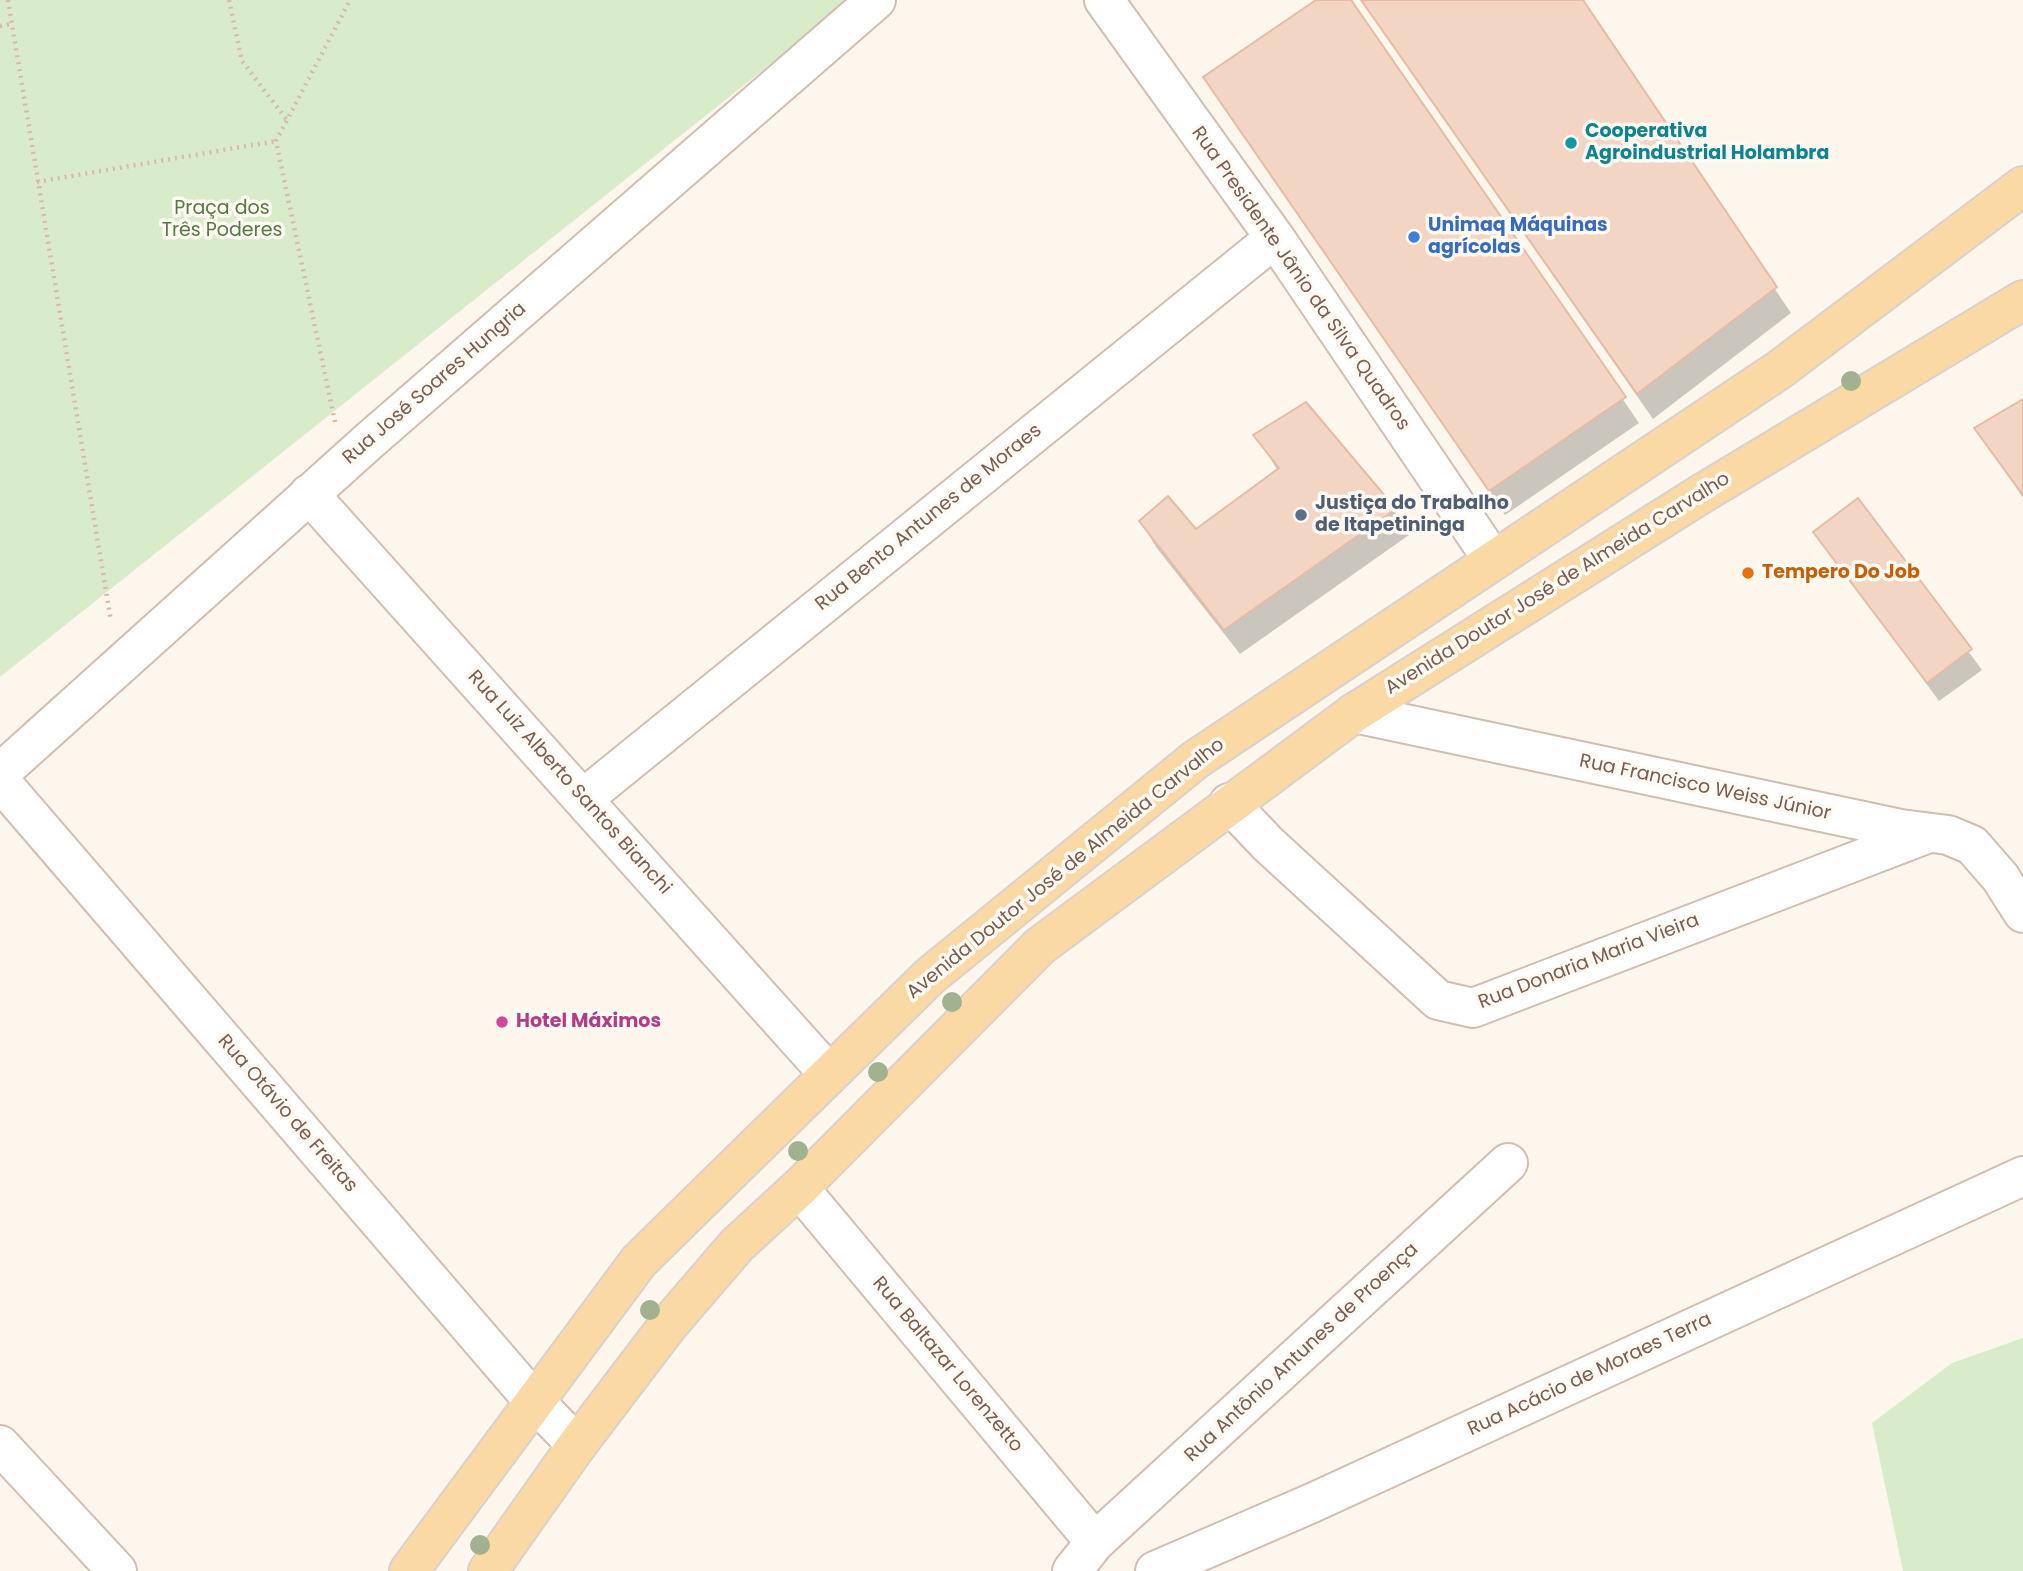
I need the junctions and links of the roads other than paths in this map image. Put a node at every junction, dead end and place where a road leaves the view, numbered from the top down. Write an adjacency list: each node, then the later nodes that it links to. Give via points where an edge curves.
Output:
1 (876, 0): 6 (street, Rua José Soares Hungria)
2 (1104, 0): 4 (street, Rua Presidente Jânio da Silva Quadros)
3 (2023, 186): 7 (main road, Avenida Doutor José de Almeida Carvalho, via 1779,370)
4 (1275, 238): 7 (street, Rua Presidente Jânio da Silva Quadros); 11 (street, Rua Bento Antunes de Moraes)
5 (2023, 300): 8 (main road, Avenida Doutor José de Almeida Carvalho, via 1710,489)
6 (309, 494): 9 (street, Rua José Soares Hungria); 11 (street, Rua Luiz Alberto Santos Bianchi)
7 (1493, 560): 15 (main road, Avenida Doutor José de Almeida Carvalho, via 1195,760 930,976)
8 (1354, 713): 12 (main road, Avenida Doutor José de Almeida Carvalho); 13 (street, Rua Francisco Weiss Júnior)
9 (0, 773)
10 (0, 781): 19 (street, Rua Otávio de Freitas)
11 (583, 798): 15 (street, Rua Luiz Alberto Santos Bianchi)
12 (1229, 803): 13 (street, Rua Donaria Maria Vieira, via 1438,1000 1473,1007); 18 (main road, Avenida Doutor José de Almeida Carvalho, via 1040,946)
13 (1929, 833): 14 (street, Rua Francisco Weiss Júnior, via 1972,845)
14 (2023, 913)
15 (828, 1073): 19 (main road, Avenida Doutor José de Almeida Carvalho, via 639,1261)
16 (1508, 1163): 22 (street, Rua Antônio Antunes de Proença)
17 (2023, 1176): 26 (street, Rua Acácio de Moraes Terra)
18 (799, 1188): 21 (main road, Avenida Doutor José de Almeida Carvalho, via 737,1245 668,1324); 22 (street, Rua Baltazar Lorenzetto)
19 (533, 1400): 21 (street, Rua Otávio de Freitas); 24 (main road, Avenida Doutor José de Almeida Carvalho)
20 (0, 1445): 23 (street)
21 (577, 1445): 25 (main road, Avenida Doutor José de Almeida Carvalho)
22 (1083, 1557)
23 (117, 1571)
24 (409, 1571)
25 (488, 1571)
26 (1156, 1571)

